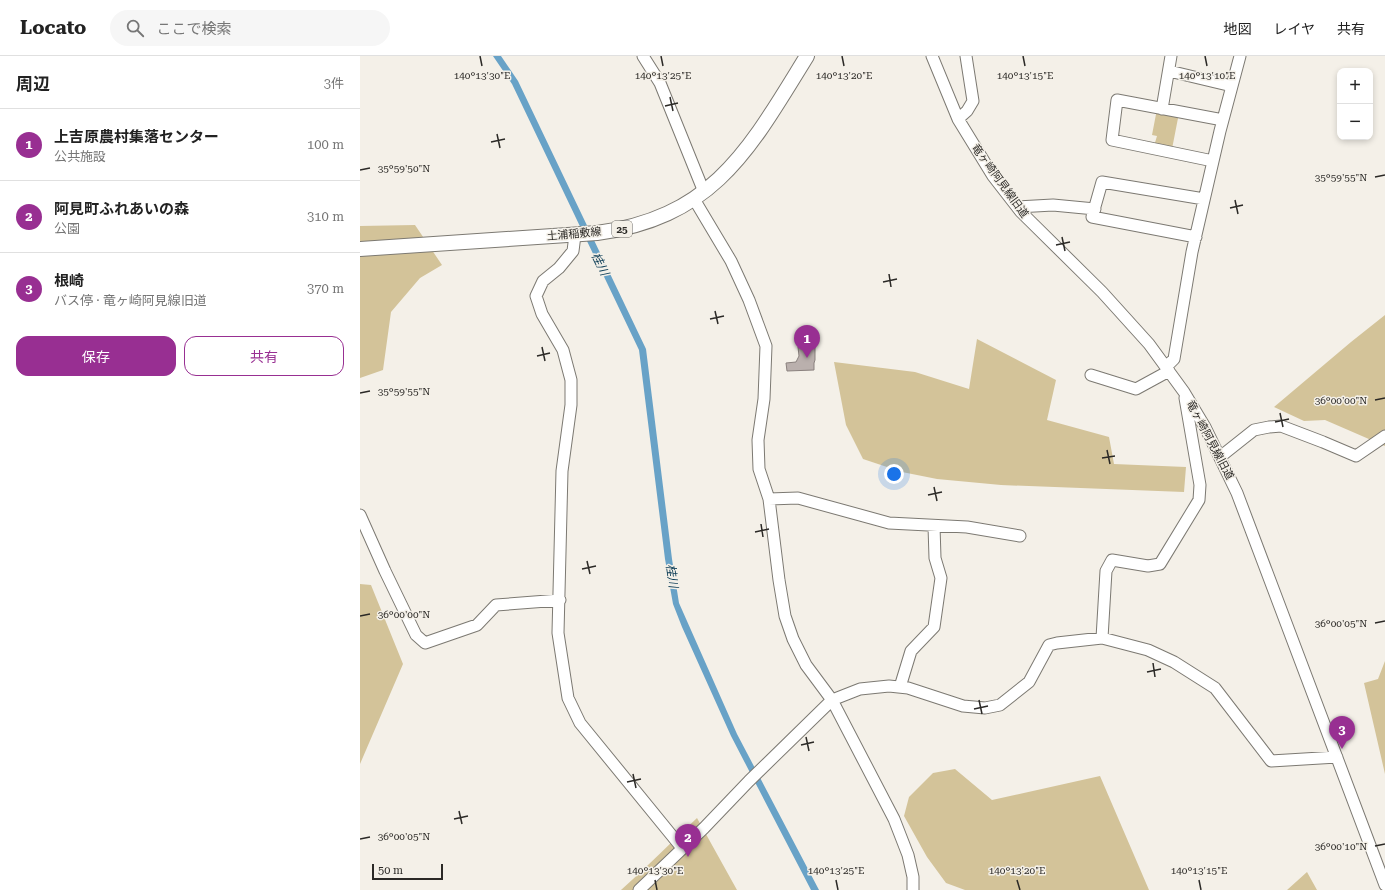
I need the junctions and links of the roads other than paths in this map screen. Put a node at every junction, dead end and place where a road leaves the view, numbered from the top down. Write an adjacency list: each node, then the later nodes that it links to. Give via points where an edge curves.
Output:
1 (643, 56): 13 (street, via 660,83)
2 (807, 56): 13 (main road, 土浦稲敷線 / 25, via 750,146 730,169)
3 (932, 56): 10 (street, 竜ヶ崎阿見線旧道)
4 (966, 56): 10 (street, via 973,101)
5 (1171, 56): 7 (street)
6 (1240, 56): 8 (street)
7 (1169, 71): 8 (street); 9 (street)
8 (1232, 86): 11 (street)
9 (1162, 109): 11 (street); 12 (street, via 1117,100 1112,140)
10 (958, 119): 15 (street, 竜ヶ崎阿見線旧道, via 989,170)
11 (1223, 120): 12 (street)
12 (1213, 161): 14 (street)
13 (699, 195): 17 (main road, 土浦稲敷線 / 25, via 657,219 619,230); 25 (street, via 749,300 766,346 764,399 758,440 759,469)
14 (1204, 199): 16 (street, via 1102,182); 18 (street)
15 (1017, 207): 16 (street, via 1053,204); 20 (street, 竜ヶ崎阿見線旧道, via 1118,309)
16 (1095, 209): 18 (street, via 1092,217)
17 (575, 235): 19 (main road, 土浦稲敷線 / 25); 29 (street, via 573,251 559,268 543,280 536,296 542,314 563,350 571,380 571,405 562,471)
18 (1196, 237): 20 (street, via 1174,360)
19 (360, 249)
20 (1168, 369): 21 (street, via 1136,389); 22 (street, 竜ヶ崎阿見線旧道)
21 (1091, 375)
22 (1184, 392): 24 (street, 竜ヶ崎阿見線旧道); 30 (street, via 1200,485 1199,500 1160,564 1148,566 1112,560 1106,571)
23 (1385, 436): 24 (street, via 1356,456 1281,426 1269,426 1254,430)
24 (1220, 457): 33 (street, 竜ヶ崎阿見線旧道, via 1237,493)
25 (769, 499): 27 (street, via 798,498 889,523); 32 (street, via 785,616 806,666)
26 (360, 515): 29 (street, via 416,635 425,643 477,625 496,605)
27 (934, 526): 28 (street, via 967,527); 31 (street, via 935,558 941,578 934,627 911,651)
28 (1020, 536)
29 (560, 600): 34 (street, via 558,633 563,668 568,698 580,723)
30 (1102, 638): 31 (street, via 1049,645 1030,682 1000,704 985,708 963,706); 33 (street, via 1148,650 1174,662 1215,688 1270,761)
31 (900, 687): 32 (street, via 860,689)
32 (832, 700): 34 (street); 37 (street, via 894,819 908,854)
33 (1337, 757): 35 (street, 竜ヶ崎阿見線旧道)
34 (682, 848): 36 (street)
35 (1385, 885)
36 (639, 890)
37 (913, 890)

